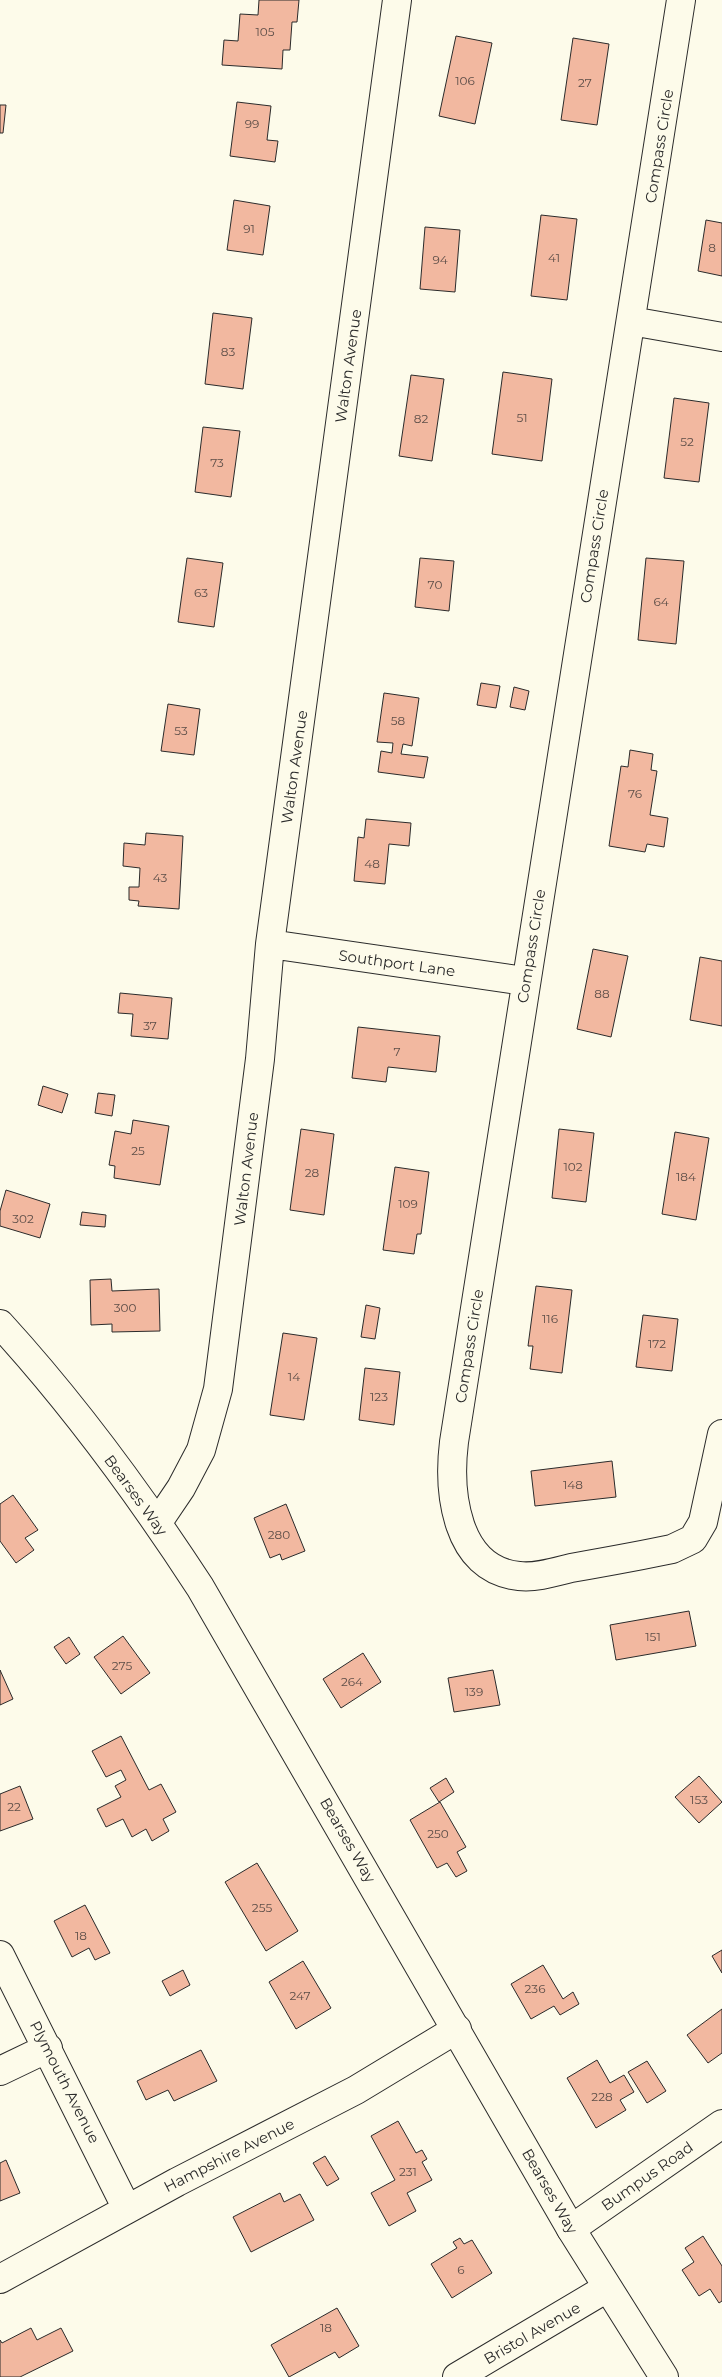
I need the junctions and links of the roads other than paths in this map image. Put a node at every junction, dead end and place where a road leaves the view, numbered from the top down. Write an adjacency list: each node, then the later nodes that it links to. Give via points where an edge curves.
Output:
1 (397, 0): 5 (street, Walton Avenue)
2 (681, 0): 3 (street, Compass Circle)
3 (631, 321): 4 (street); 6 (street, Compass Circle)
4 (722, 338)
5 (270, 944): 6 (street, Southport Lane); 9 (street, Walton Avenue, via 260,1058 218,1389 201,1450)
6 (525, 981): 8 (street, Compass Circle, via 453,1449 452,1488 460,1527 479,1558 492,1568 520,1576 672,1549 693,1539 703,1522)
7 (0, 1324): 9 (street, Bearses Way, via 75,1411)
8 (722, 1434)
9 (158, 1522): 11 (street, Bearses Way, via 229,1636)
10 (0, 1956): 12 (street, Plymouth Avenue)
11 (457, 2029): 15 (street, Hampshire Avenue, via 356,2090); 16 (street, Bearses Way)
12 (48, 2048): 13 (street); 15 (street, Plymouth Avenue)
13 (0, 2071)
14 (722, 2124): 16 (street, Bumpus Road)
15 (127, 2209): 17 (street, Hampshire Avenue)
16 (571, 2229): 18 (street, Bearses Way)
17 (0, 2279)
18 (607, 2288): 19 (street, Bristol Avenue); 20 (street, Bearses Way)
19 (457, 2377)
20 (664, 2377)

